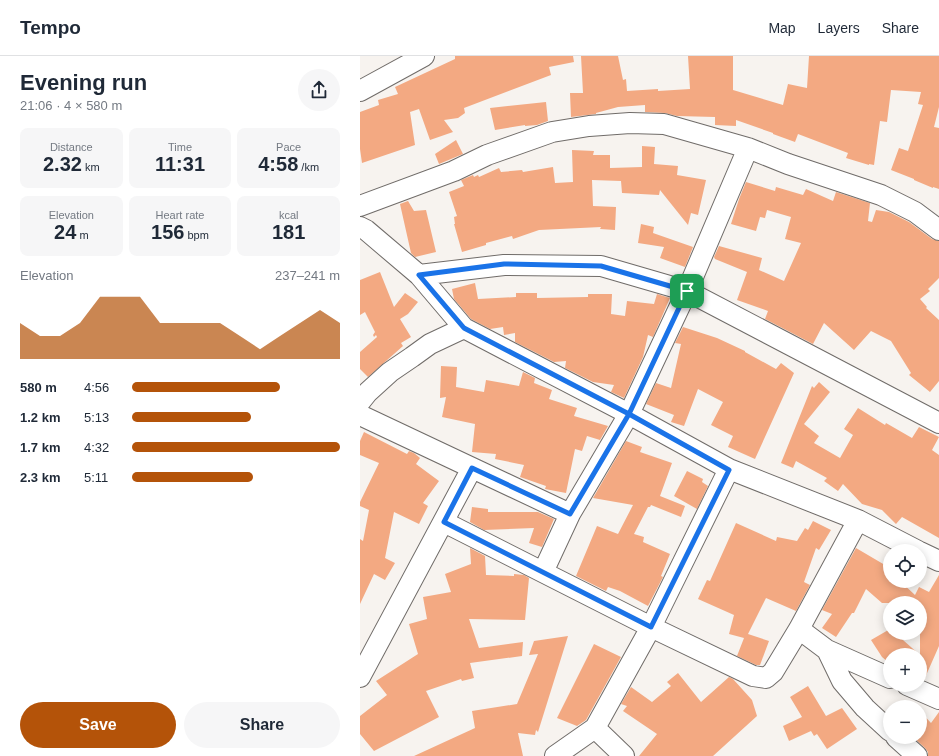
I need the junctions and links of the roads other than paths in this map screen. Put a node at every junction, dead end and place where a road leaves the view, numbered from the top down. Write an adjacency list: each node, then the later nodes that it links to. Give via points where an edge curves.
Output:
1 (424, 56): 2 (street)
2 (360, 91)
3 (748, 148): 4 (street, via 664,124 589,126 552,132 518,143); 5 (street, via 892,200 915,212); 8 (street)
4 (360, 206)
5 (939, 230)
6 (362, 231): 7 (street)
7 (419, 275): 8 (street, via 504,264 601,266); 9 (street)
8 (687, 291): 11 (street); 13 (street)
9 (464, 328): 10 (street, via 430,344 390,372); 11 (street)
10 (360, 402)
11 (629, 414): 15 (street); 16 (street)
12 (360, 415): 14 (street)
13 (939, 423)
14 (472, 468): 16 (street); 18 (street)
15 (729, 470): 17 (street); 23 (street)
16 (570, 514): 22 (street)
17 (858, 520): 19 (street); 24 (street)
18 (444, 522): 22 (street); 27 (street)
19 (905, 544)
20 (927, 555): 21 (street)
21 (939, 561)
22 (543, 572): 23 (street)
23 (651, 627): 24 (street, via 753,676 766,678 773,672); 31 (street)
24 (799, 629): 25 (street)
25 (827, 650): 26 (street); 30 (street, via 842,681)
26 (883, 675)
27 (360, 677)
28 (923, 692): 29 (street)
29 (939, 699)
30 (883, 725)
31 (596, 728): 33 (street); 34 (street)
32 (904, 744): 35 (street)
33 (555, 756)
34 (624, 756)
35 (917, 756)

